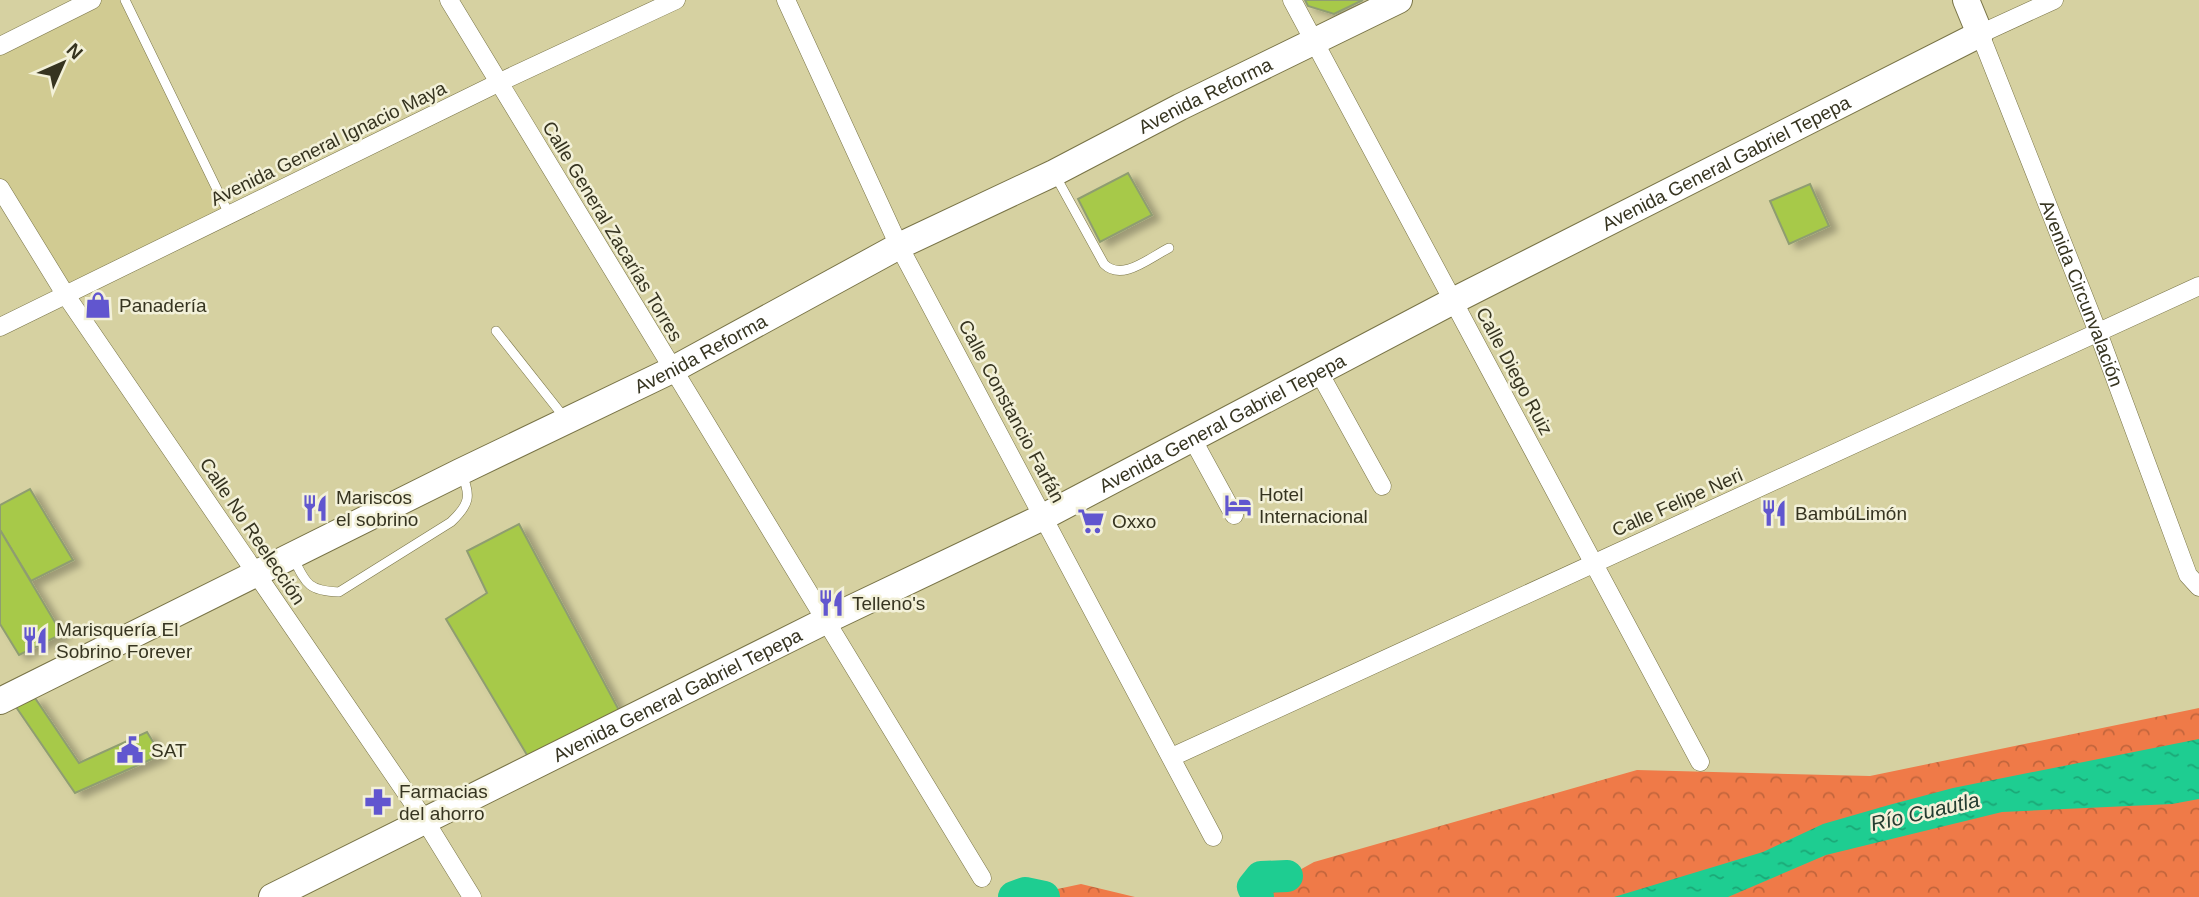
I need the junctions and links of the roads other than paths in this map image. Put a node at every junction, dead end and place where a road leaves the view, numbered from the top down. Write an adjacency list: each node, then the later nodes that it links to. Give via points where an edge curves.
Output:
1 (92, 0): 12 (street)
2 (125, 0): 16 (lane)
3 (449, 0): 13 (street, Calle General Zacarías Torres)
4 (676, 0): 13 (street, Avenida General Ignacio Maya)
5 (786, 0): 17 (street, Calle Constancio Farfán)
6 (1292, 0): 11 (street, Calle Diego Ruiz)
7 (1399, 0): 11 (main road, Avenida Reforma)
8 (1966, 0): 10 (main road, Avenida Circunvalación)
9 (2054, 0): 10 (street)
10 (1980, 34): 21 (main road, Avenida General Gabriel Tepepa); 24 (street, Avenida Circunvalación)
11 (1313, 41): 14 (main road, Avenida Reforma); 21 (street, Calle Diego Ruiz)
12 (0, 46)
13 (500, 82): 16 (street, Avenida General Ignacio Maya); 25 (street, Calle General Zacarías Torres)
14 (1054, 173): 17 (main road, Avenida Reforma); 18 (lane, via 1111,271 1120,273)
15 (0, 188): 20 (street, Calle No Reelección)
16 (229, 214): 20 (street, Avenida General Ignacio Maya)
17 (899, 246): 25 (main road, Avenida Reforma); 32 (street, Calle Constancio Farfán)
18 (1169, 248)
19 (2199, 286): 24 (street, Calle Felipe Neri)
20 (65, 294): 22 (street, Avenida General Ignacio Maya); 35 (street, Calle No Reelección)
21 (1453, 301): 26 (main road, Avenida General Gabriel Tepepa); 34 (street, Calle Diego Ruiz)
22 (0, 327)
23 (496, 331): 27 (lane)
24 (2099, 335): 34 (street, Calle Felipe Neri); 36 (street, Avenida Circunvalación, via 2188,575)
25 (673, 370): 27 (main road, Avenida Reforma); 37 (street, Calle General Zacarías Torres)
26 (1320, 374): 28 (main road, Avenida General Gabriel Tepepa); 30 (street)
27 (567, 422): 29 (main road, Avenida Reforma)
28 (1193, 440): 31 (street); 32 (main road, Avenida General Gabriel Tepepa)
29 (460, 472): 33 (main road, Avenida Reforma); 33 (lane, via 469,489 463,511 339,592 319,591 304,581)
30 (1382, 486)
31 (1234, 515)
32 (1045, 516): 37 (main road, Avenida General Gabriel Tepepa); 39 (street, Calle Constancio Farfán)
33 (293, 555): 35 (main road, Avenida Reforma)
34 (1594, 563): 39 (street, Calle Felipe Neri); 40 (street, Calle Diego Ruiz)
35 (256, 573): 38 (main road, Avenida Reforma); 41 (street, Calle No Reelección)
36 (2199, 587)
37 (827, 620): 41 (main road, Avenida General Gabriel Tepepa); 43 (street, Calle General Zacarías Torres)
38 (0, 701)
39 (1172, 757): 42 (street, Calle Constancio Farfán)
40 (1700, 762)
41 (424, 819): 44 (main road, Avenida General Gabriel Tepepa); 45 (street, Calle No Reelección)
42 (1213, 837)
43 (982, 878)
44 (272, 897)
45 (472, 897)

